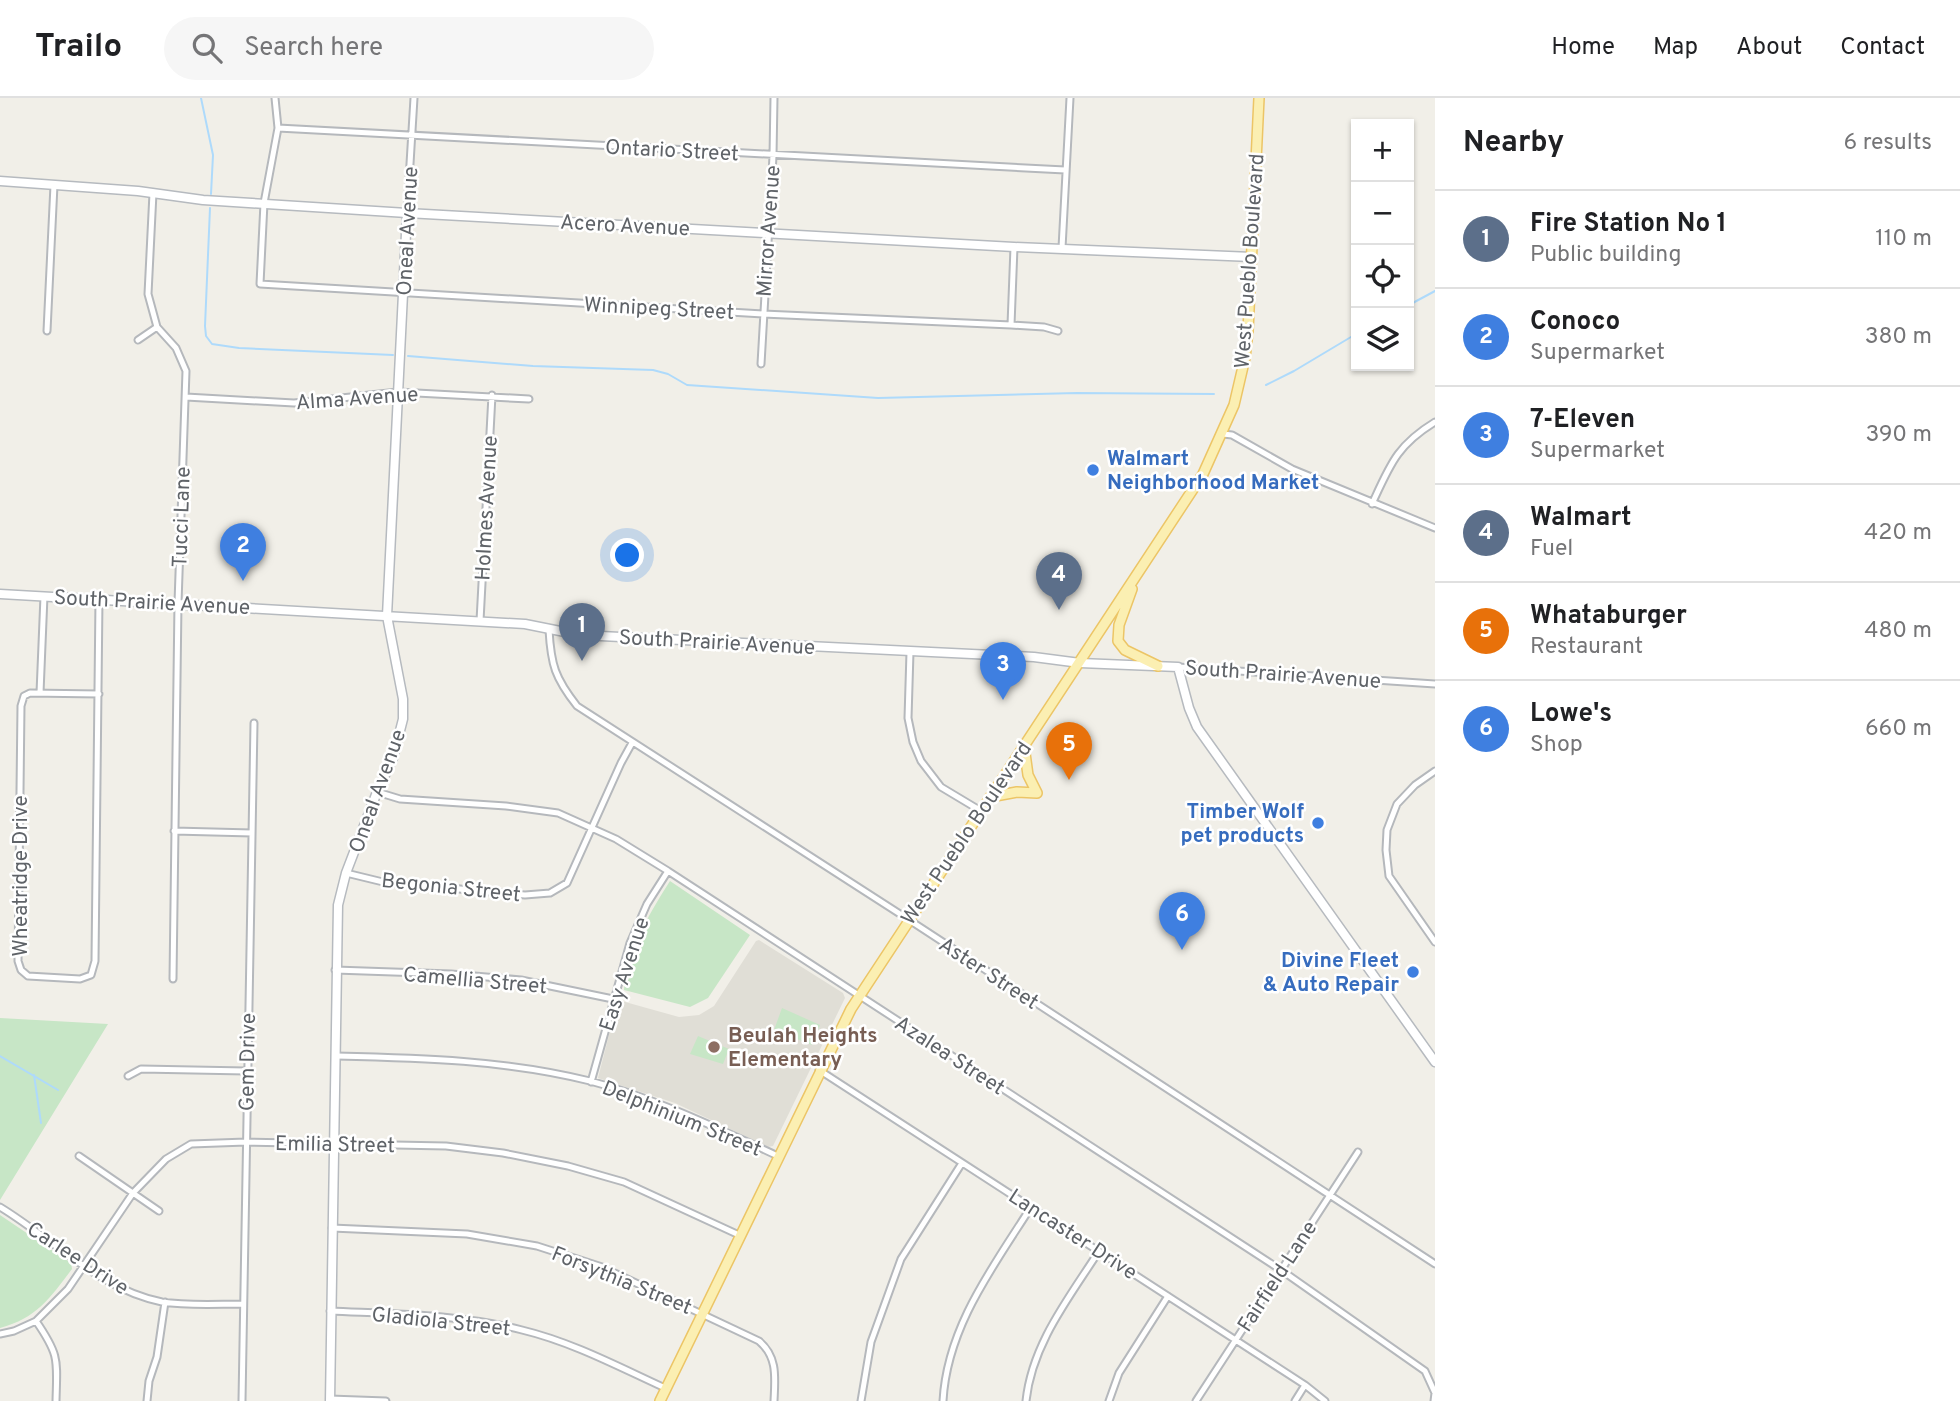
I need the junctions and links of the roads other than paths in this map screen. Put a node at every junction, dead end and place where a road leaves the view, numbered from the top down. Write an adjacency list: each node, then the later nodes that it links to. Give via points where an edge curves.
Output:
1 (275, 98): 6 (street)
2 (414, 98): 7 (street, Oneal Avenue)
3 (774, 98): 8 (street, Mirror Avenue)
4 (1070, 98): 9 (street)
5 (1259, 98): 18 (main road, West Pueblo Boulevard)
6 (278, 128): 7 (street, Ontario Street); 13 (street)
7 (412, 136): 8 (street, Ontario Street); 14 (street, Oneal Avenue)
8 (773, 156): 9 (street, Ontario Street); 15 (street, Mirror Avenue)
9 (1065, 170): 17 (street)
10 (0, 181): 11 (street, Acero Avenue)
11 (54, 185): 12 (street, Acero Avenue); 23 (street)
12 (153, 193): 13 (street, Acero Avenue); 22 (street, Tucci Lane, via 148,294)
13 (264, 204): 14 (street, Acero Avenue); 19 (street, Winnipeg Street, via 260,284)
14 (407, 213): 15 (street, Acero Avenue); 19 (street, Oneal Avenue)
15 (768, 232): 16 (street, Acero Avenue); 20 (street, Mirror Avenue)
16 (1014, 247): 17 (street, Acero Avenue); 21 (street)
17 (1062, 248): 18 (street, Acero Avenue)
18 (1252, 257): 32 (main road, West Pueblo Boulevard, via 1245,358)
19 (404, 294): 20 (street, Winnipeg Street); 27 (street, Oneal Avenue)
20 (763, 314): 21 (street, Winnipeg Street); 26 (street, Mirror Avenue)
21 (1011, 325): 24 (street, Winnipeg Street)
22 (157, 327): 25 (street); 29 (street, Tucci Lane, via 176,348 186,371)
23 (47, 331)
24 (1058, 331)
25 (138, 341)
26 (761, 364)
27 (398, 392): 28 (street, Alma Avenue); 29 (street, Alma Avenue, via 294,403); 40 (street, Oneal Avenue)
28 (492, 395): 30 (street, Alma Avenue); 41 (street, Holmes Avenue)
29 (186, 397): 39 (street, Tucci Lane)
30 (529, 398)
31 (1435, 422): 33 (street, via 1399,452)
32 (1223, 434): 33 (street); 35 (main road, West Pueblo Boulevard, via 1203,474)
33 (1372, 504): 34 (street)
34 (1435, 528)
35 (1136, 576): 44 (main road, West Pueblo Boulevard); 45 (main road, via 1118,641 1125,650)
36 (0, 594): 37 (street, South Prairie Avenue)
37 (44, 596): 38 (street, South Prairie Avenue); 48 (street)
38 (99, 599): 39 (street, South Prairie Avenue); 49 (street, Wheatridge Drive)
39 (178, 603): 40 (street, South Prairie Avenue); 58 (street, Tucci Lane)
40 (387, 616): 41 (street, South Prairie Avenue); 54 (street, Oneal Avenue, via 403,719 393,758)
41 (480, 621): 42 (street, South Prairie Avenue)
42 (549, 630): 43 (street, South Prairie Avenue); 51 (street, Aster Street, via 551,660 561,686 577,706)
43 (910, 652): 44 (street, South Prairie Avenue); 56 (street, via 908,718 921,761 941,787)
44 (1080, 663): 45 (street, South Prairie Avenue); 52 (main road, West Pueblo Boulevard)
45 (1158, 666): 46 (street, South Prairie Avenue)
46 (1178, 667): 47 (street, South Prairie Avenue); 69 (street, via 1197,727)
47 (1435, 684)
48 (40, 693): 49 (street); 49 (street, Wheatridge Drive, via 24,696 21,706 18,961 28,976 80,979 91,975 95,961)
49 (99, 694)
50 (254, 723): 59 (street, Gem Drive)
51 (632, 743): 57 (street, Begonia Street); 62 (street, Aster Street)
52 (1024, 746): 55 (main road, West Pueblo Boulevard); 55 (main road, via 1028,775 1037,793)
53 (1435, 771): 63 (street, via 1396,804 1386,850 1389,876)
54 (377, 792): 57 (street, Azalea Street, via 400,799 558,813); 61 (street, Oneal Avenue)
55 (990, 797): 56 (main road, West Pueblo Boulevard)
56 (981, 811): 62 (main road, West Pueblo Boulevard)
57 (594, 828): 60 (street, Azalea Street); 61 (street, Begonia Street, via 567,884 550,893 525,895 383,882)
58 (174, 831): 59 (street); 65 (street, Tucci Lane)
59 (252, 833): 71 (street, Gem Drive)
60 (668, 871): 66 (street, Azalea Street); 67 (street, Easy Avenue, via 629,943)
61 (346, 873): 64 (street, Oneal Avenue, via 338,905)
62 (908, 920): 66 (main road, West Pueblo Boulevard); 81 (street, Aster Street)
63 (1435, 942)
64 (335, 970): 67 (street, Camellia Street, via 521,980); 68 (street, Oneal Avenue)
65 (173, 979)
66 (858, 996): 70 (main road, West Pueblo Boulevard); 90 (street, Azalea Street)
67 (613, 999): 73 (street, Easy Avenue)
68 (336, 1056): 73 (street, Delphinium Street, via 449,1059); 75 (street, Oneal Avenue)
69 (1435, 1062)
70 (819, 1070): 78 (main road, West Pueblo Boulevard); 79 (street, Lancaster Drive)
71 (246, 1071): 72 (street, via 141,1069); 74 (street, Gem Drive)
72 (128, 1076)
73 (591, 1082): 78 (street, Delphinium Street, via 701,1121)
74 (246, 1142): 75 (street, Emilia Street); 80 (street, Emilia Street, via 191,1144 166,1159); 93 (street, Gem Drive)
75 (333, 1144): 85 (street, Oneal Avenue); 86 (street, Emilia Street, via 446,1146 568,1166 624,1181)
76 (1358, 1152): 81 (street, Fairfield Lane)
77 (79, 1156): 80 (street)
78 (778, 1156): 86 (main road, West Pueblo Boulevard)
79 (962, 1163): 83 (street, Lancaster Drive); 108 (street, via 901,1259 871,1342)
80 (133, 1193): 84 (street); 89 (street, Emilia Street)
81 (1328, 1196): 88 (street, Aster Street); 90 (street, Fairfield Lane)
82 (0, 1207): 89 (street, Carlee Drive)
83 (1031, 1207): 87 (street, Lancaster Drive); 109 (street, via 963,1318)
84 (159, 1211)
85 (332, 1228): 94 (street, Oneal Avenue); 95 (street, Forsythia Street, via 467,1234 537,1246 602,1267)
86 (739, 1235): 95 (main road, West Pueblo Boulevard)
87 (1099, 1251): 91 (street, Lancaster Drive); 110 (street, via 1045,1337)
88 (1435, 1264)
89 (84, 1265): 92 (street, Carlee Drive, via 138,1296); 96 (street, Emilia Street)
90 (1281, 1270): 98 (street, Fairfield Lane); 115 (street, Azalea Street, via 1424,1371)
91 (1168, 1296): 98 (street, Lancaster Drive); 111 (street, via 1119,1373)
92 (164, 1302): 93 (street, Carlee Drive); 103 (street)
93 (243, 1304): 104 (street, Gem Drive)
94 (330, 1311): 100 (street, Gladiola Street, via 470,1320 522,1330 570,1345); 101 (street, Oneal Avenue)
95 (702, 1312): 100 (main road, West Pueblo Boulevard); 107 (street, Forsythia Street, via 751,1336 769,1351 774,1364)
96 (36, 1321): 97 (street, Emilia Street); 102 (street, via 57,1361)
97 (0, 1334)
98 (1236, 1340): 99 (street, Lancaster Drive); 112 (street, Fairfield Lane)
99 (1305, 1385): 113 (street); 114 (street, Lancaster Drive)
100 (666, 1388): 106 (main road, West Pueblo Boulevard)
101 (330, 1400): 105 (street)
102 (56, 1401)
103 (147, 1401)
104 (242, 1401)
105 (386, 1401)
106 (660, 1401)
107 (774, 1401)
108 (861, 1401)
109 (943, 1401)
110 (1026, 1401)
111 (1109, 1401)
112 (1196, 1401)
113 (1295, 1401)
114 (1325, 1401)
115 (1434, 1401)

